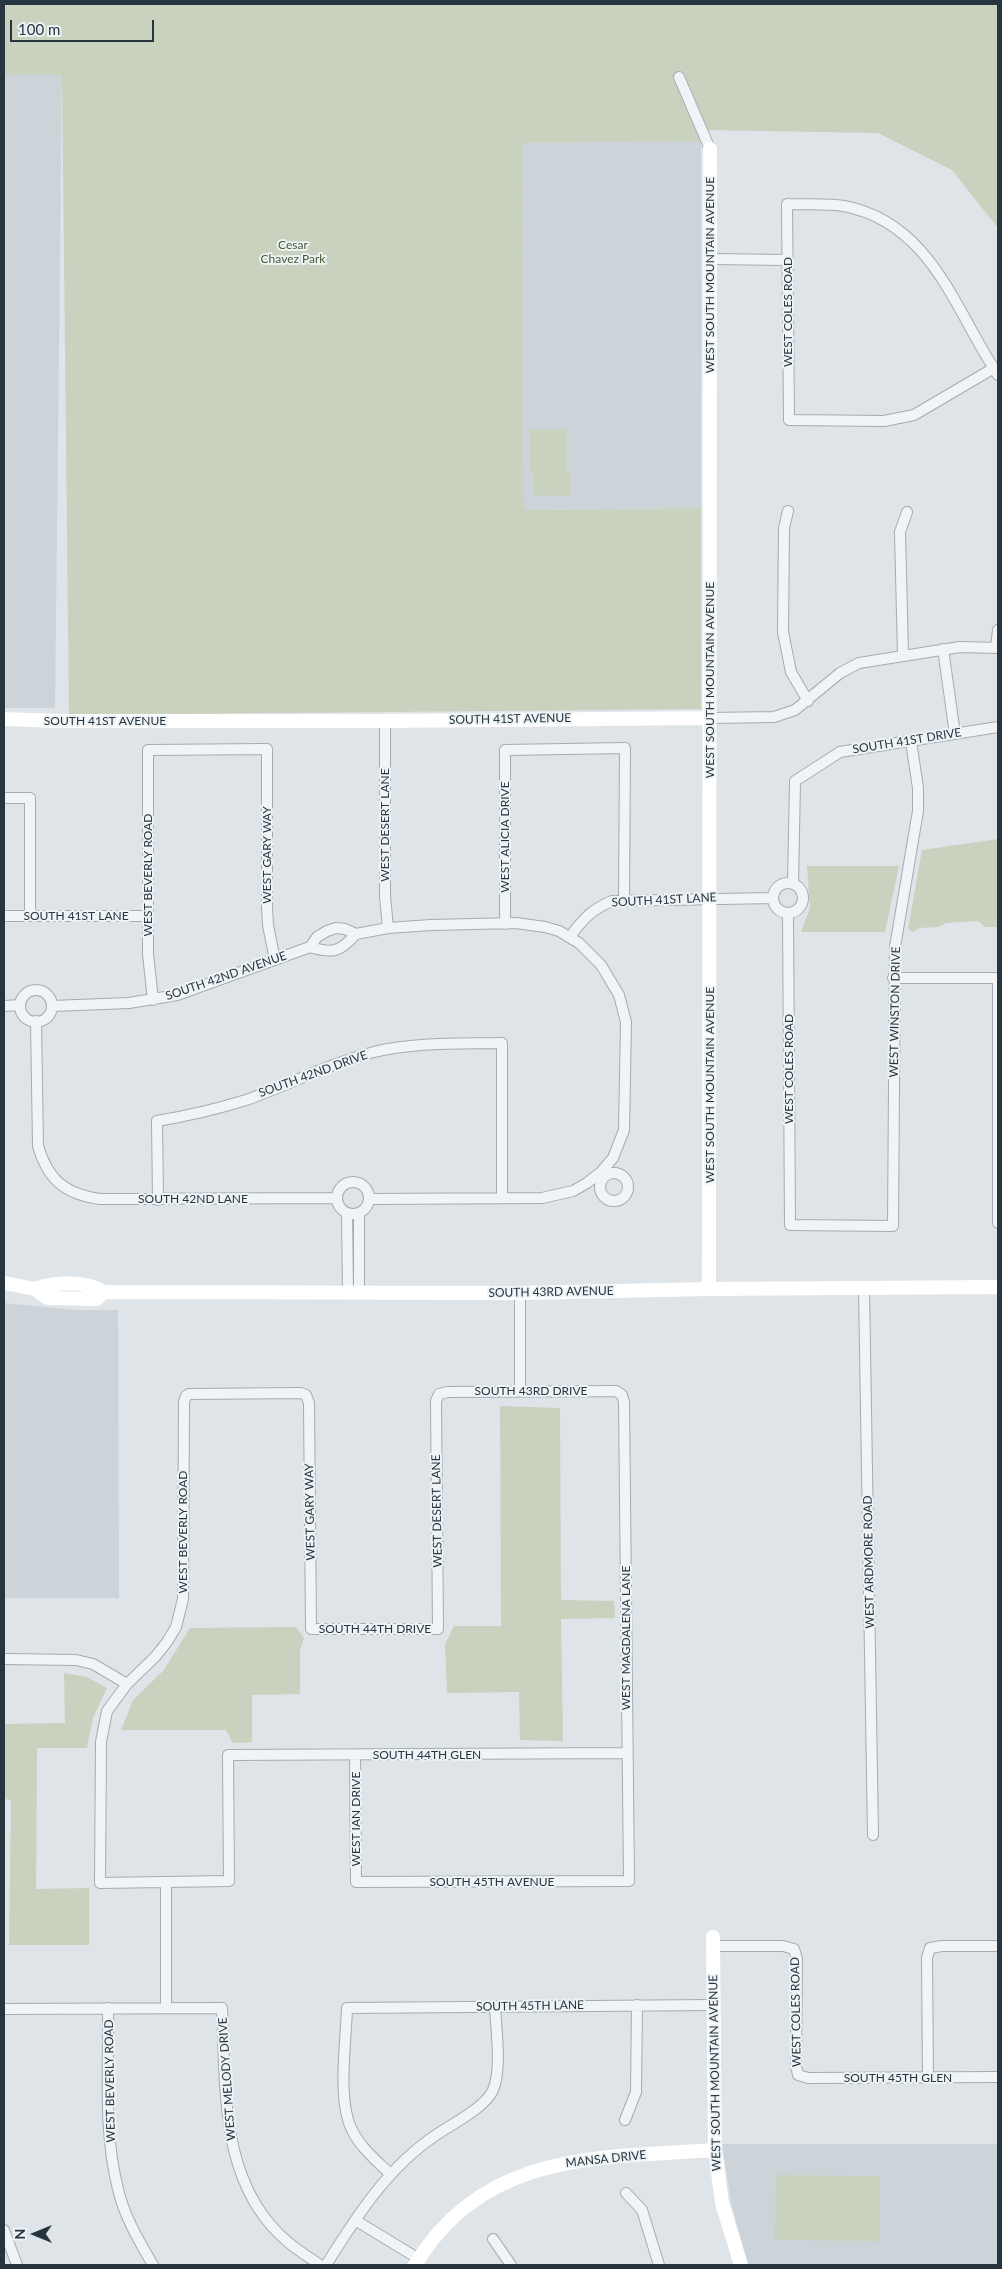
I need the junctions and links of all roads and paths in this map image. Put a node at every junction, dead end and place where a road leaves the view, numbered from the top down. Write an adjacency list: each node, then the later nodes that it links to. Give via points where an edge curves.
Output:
1 (679, 77): 2 (street, WEST SOUTH MOUNTAIN AVENUE)
2 (710, 149): 3 (street, WEST SOUTH MOUNTAIN AVENUE)
3 (710, 259): 4 (street); 13 (street, WEST SOUTH MOUNTAIN AVENUE)
4 (787, 260): 5 (street, WEST COLES ROAD, via 787,204 844,206 876,216 908,237 937,269); 5 (street, WEST COLES ROAD, via 789,420 884,421 906,417)
5 (996, 371)
6 (788, 511): 12 (street, via 784,528 783,632 791,672)
7 (907, 512): 11 (street, via 900,532)
8 (998, 630): 9 (street)
9 (997, 648): 10 (street, SOUTH 41ST AVENUE)
10 (943, 649): 11 (street, SOUTH 41ST AVENUE); 17 (street)
11 (903, 656): 12 (street, SOUTH 41ST AVENUE, via 859,662 840,673)
12 (808, 701): 13 (street, SOUTH 41ST AVENUE, via 774,718)
13 (710, 718): 15 (street, SOUTH 41ST AVENUE); 22 (street, WEST SOUTH MOUNTAIN AVENUE)
14 (4, 719): 15 (street, SOUTH 41ST AVENUE)
15 (385, 721): 30 (street, WEST DESERT LANE, via 385,896)
16 (998, 727): 17 (street, SOUTH 41ST DRIVE)
17 (955, 734): 18 (street, SOUTH 41ST DRIVE)
18 (911, 741): 21 (street, SOUTH 41ST DRIVE, via 840,752 795,781); 35 (street, WEST WINSTON DRIVE, via 918,811 895,947)
19 (267, 750): 28 (street, WEST BEVERLY ROAD, via 148,750); 34 (street, WEST GARY WAY, via 267,907)
20 (4, 798): 27 (street, via 30,798)
21 (794, 884): 23 (street, via 780,886); 25 (street, via 800,890 802,903 797,910)
22 (710, 898): 23 (street, SOUTH 41ST LANE); 24 (street, SOUTH 41ST LANE); 53 (street, WEST SOUTH MOUNTAIN AVENUE)
23 (773, 898): 25 (street, via 779,910)
24 (624, 900): 29 (street, WEST ALICIA DRIVE, via 625,748 505,750); 32 (street, SOUTH 41ST LANE, via 612,901 592,911)
25 (788, 913): 49 (street, WEST COLES ROAD, via 790,1225)
26 (4, 916): 27 (street, SOUTH 41ST LANE)
27 (30, 916): 28 (street, SOUTH 41ST LANE)
28 (148, 916): 37 (street, WEST BEVERLY ROAD)
29 (505, 924): 30 (street, SOUTH 42ND AVENUE); 32 (street, SOUTH 42ND AVENUE, via 539,926)
30 (388, 928): 31 (street, SOUTH 42ND AVENUE)
31 (356, 934): 33 (street, SOUTH 42ND AVENUE, via 340,950 329,952); 33 (street, SOUTH 42ND AVENUE, via 345,929 327,930)
32 (570, 937): 43 (street, via 601,965 619,995 626,1022 624,1130 603,1175 558,1196)
33 (310, 947): 34 (street, SOUTH 42ND AVENUE)
34 (275, 960): 37 (street, SOUTH 42ND AVENUE, via 202,987)
35 (893, 978): 36 (street); 49 (street, WEST WINSTON DRIVE)
36 (998, 978): 48 (street)
37 (153, 1000): 40 (street, SOUTH 42ND AVENUE)
38 (20, 1005): 39 (street); 40 (street, via 24,995 34,990 44,992); 41 (street, via 27,1018)
39 (4, 1006)
40 (52, 1006): 41 (street, via 45,1019)
41 (36, 1022): 45 (street, SOUTH 42ND LANE, via 38,1146 43,1163 54,1179 82,1196)
42 (337, 1198): 44 (street, via 342,1186 355,1183 363,1186); 45 (street, SOUTH 42ND LANE); 46 (street, via 340,1208)
43 (502, 1198): 44 (street); 45 (street, SOUTH 42ND DRIVE, via 502,1043 425,1045 374,1052 246,1100 157,1121)
44 (369, 1199): 47 (street)
45 (158, 1200)
46 (347, 1213): 47 (street); 54 (street)
47 (359, 1213): 54 (street)
48 (998, 1223)
49 (893, 1226)
50 (4, 1283): 54 (street, SOUTH 43RD AVENUE, via 35,1289 47,1298 97,1299 104,1292)
51 (998, 1287): 52 (street, SOUTH 43RD AVENUE)
52 (864, 1288): 53 (street, SOUTH 43RD AVENUE); 66 (street, WEST ARDMORE ROAD)
53 (709, 1289): 55 (street, SOUTH 43RD AVENUE)
54 (353, 1293): 55 (street, SOUTH 43RD AVENUE)
55 (520, 1293): 56 (street)
56 (520, 1391): 57 (street, SOUTH 43RD DRIVE); 58 (street, SOUTH 43RD DRIVE, via 616,1390)
57 (439, 1394): 61 (street, WEST DESERT LANE, via 436,1401)
58 (622, 1394): 64 (street, WEST MAGDALENA LANE)
59 (306, 1396): 60 (street, WEST GARY WAY, via 309,1403); 63 (street, WEST BEVERLY ROAD, via 281,1393 186,1396 183,1599 176,1627 168,1642)
60 (311, 1630): 61 (street, SOUTH 44TH DRIVE)
61 (438, 1630)
62 (4, 1659): 63 (street, via 76,1660 93,1664)
63 (127, 1684): 68 (street, WEST BEVERLY ROAD, via 107,1711 103,1726 100,1883)
64 (627, 1753): 65 (street, SOUTH 44TH GLEN); 67 (street, WEST MAGDALENA LANE)
65 (355, 1756): 68 (street, SOUTH 44TH GLEN, via 228,1755 229,1881); 69 (street, WEST IAN DRIVE)
66 (873, 1835)
67 (629, 1881): 69 (street, SOUTH 45TH AVENUE)
68 (166, 1882): 76 (street)
69 (356, 1882)
70 (713, 1941): 73 (street, WEST SOUTH MOUNTAIN AVENUE); 78 (street, WEST COLES ROAD, via 794,1949 797,1959)
71 (998, 1946): 80 (street, via 930,1948 927,1958)
72 (637, 2005): 73 (street, SOUTH 45TH LANE); 74 (street, SOUTH 45TH LANE); 81 (street, via 636,2092)
73 (713, 2005): 82 (street, WEST SOUTH MOUNTAIN AVENUE)
74 (495, 2006): 83 (street, via 497,2074 492,2091 481,2105 422,2144); 83 (street, SOUTH 45TH LANE, via 347,2008 346,2114 352,2132)
75 (108, 2008): 76 (street); 77 (street); 91 (street, WEST BEVERLY ROAD, via 110,2136 118,2189 133,2232)
76 (166, 2008): 92 (street, WEST MELODY DRIVE, via 222,2008 228,2128 234,2156 265,2218 288,2243)
77 (4, 2009)
78 (798, 2075): 80 (street, SOUTH 45TH GLEN, via 808,2078)
79 (998, 2077): 80 (street, SOUTH 45TH GLEN)
80 (928, 2078)
81 (625, 2120)
82 (715, 2150): 89 (street, MANSA DRIVE, via 588,2159 523,2174 486,2193 452,2218); 96 (street, WEST SOUTH MOUNTAIN AVENUE, via 722,2202)
83 (390, 2174): 85 (street)
84 (626, 2193): 95 (street, via 642,2210)
85 (355, 2220): 89 (street); 93 (street)
86 (4, 2230): 88 (street)
87 (493, 2239): 94 (street)
88 (6, 2246): 90 (street)
89 (417, 2262)
90 (16, 2265)
91 (153, 2265)
92 (320, 2265)
93 (326, 2265)
94 (511, 2265)
95 (659, 2265)
96 (741, 2265)

